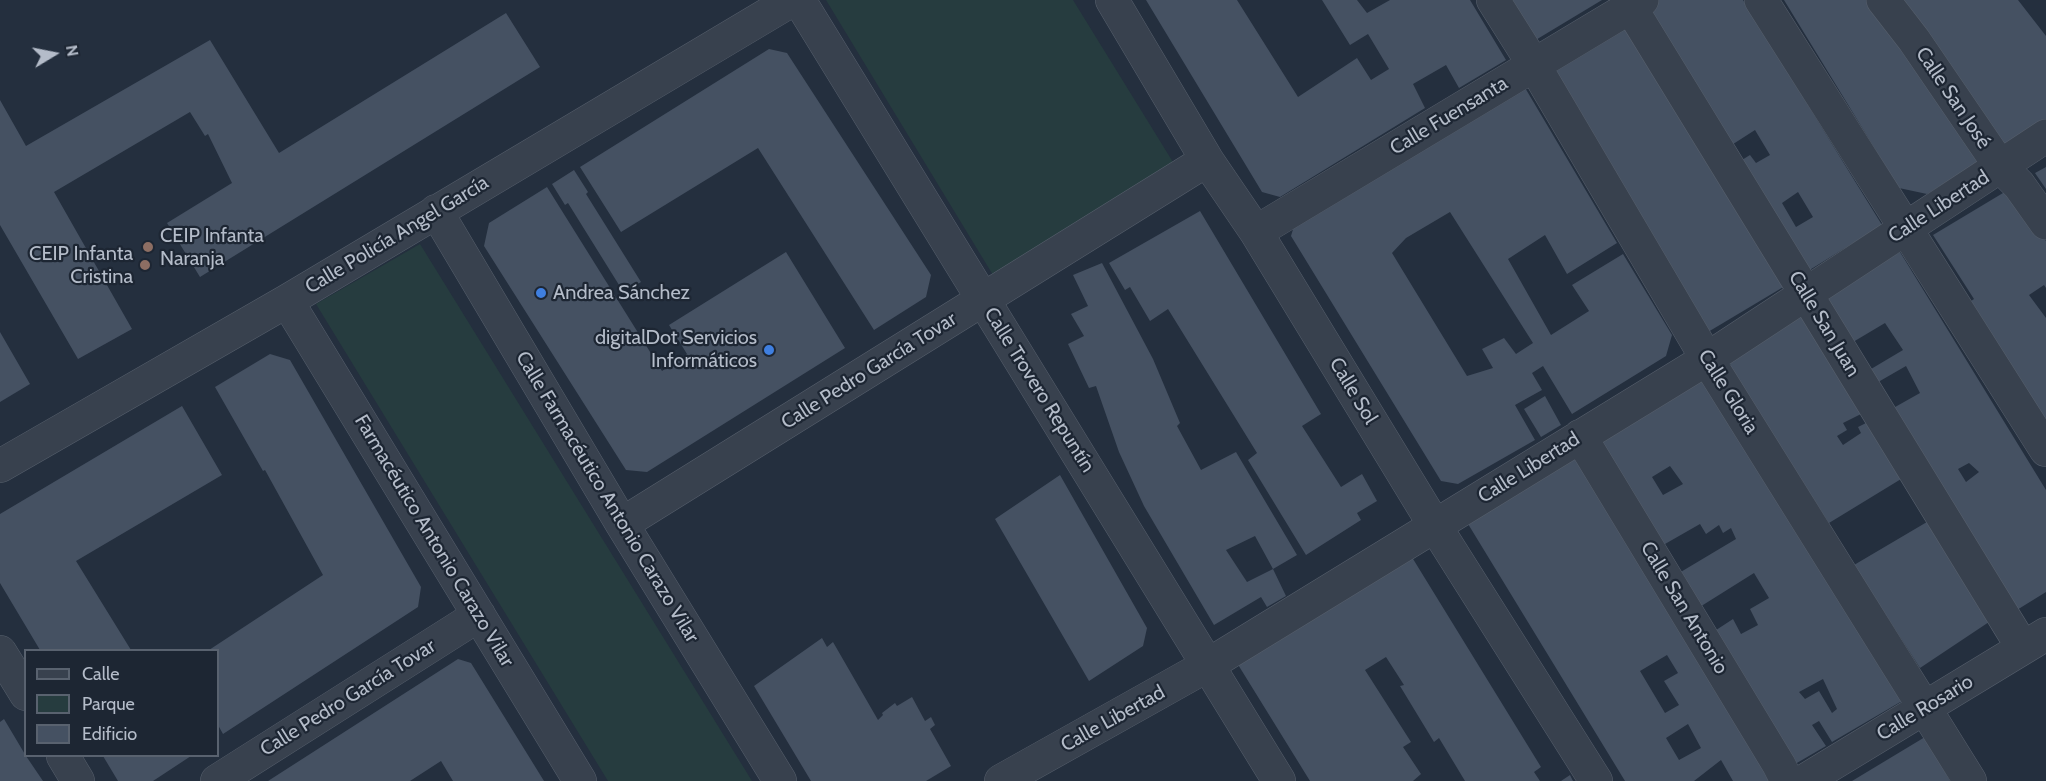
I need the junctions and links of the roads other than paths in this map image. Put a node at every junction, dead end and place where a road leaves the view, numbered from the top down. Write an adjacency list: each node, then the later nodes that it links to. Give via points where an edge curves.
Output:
1 (792, 0): 12 (street, Calle Policía Angel García)
2 (799, 0): 17 (street, Calle Trovero Repuntín)
3 (1112, 0): 10 (street, Calle Sol)
4 (1493, 0): 8 (street, Calle Gloria)
5 (1761, 0): 14 (street)
6 (1883, 0): 11 (street, Calle San José)
7 (1633, 2): 8 (street, Calle Fuensanta); 16 (street, Calle San Juan)
8 (1534, 65): 15 (street, Calle Fuensanta); 19 (street, Calle Gloria)
9 (2046, 136): 11 (street, Calle Libertad)
10 (1207, 160): 15 (street, Calle Sol); 17 (street, Calle Pedro García Tovar)
11 (2000, 166): 13 (street, Calle San José); 14 (street, Calle Libertad)
12 (436, 211): 18 (street, Calle Policía Angel García); 23 (street, Calle Farmacéutico Antonio Carazo Vilar)
13 (2046, 223)
14 (1906, 228): 16 (street, Calle Libertad); 21 (street)
15 (1256, 232): 24 (street, Calle Sol)
16 (1806, 294): 19 (street, Calle Libertad); 26 (street, Calle San Juan)
17 (983, 299): 23 (street, Calle Pedro García Tovar); 28 (street, Calle Trovero Repuntín)
18 (287, 301): 22 (street, Calle Policía Angel García); 25 (street, Farmacéutico Antonio Carazo Vilar)
19 (1707, 359): 20 (street, Calle Libertad); 30 (street, Calle Gloria)
20 (1580, 436): 24 (street, Calle Libertad); 39 (street, Calle San Antonio)
21 (2046, 450)
22 (0, 466)
23 (622, 524): 35 (street, Calle Farmacéutico Antonio Carazo Vilar)
24 (1435, 525): 28 (street, Calle Libertad); 38 (street, Calle Sol)
25 (479, 615): 33 (street, Calle Pedro García Tovar); 34 (street, Farmacéutico Antonio Carazo Vilar)
26 (2034, 641): 30 (street, Calle Rosario)
27 (0, 652): 29 (street)
28 (1208, 665): 36 (street, Calle Libertad); 37 (street, Calle Trovero Repuntín)
29 (24, 691)
30 (1926, 708): 40 (street, Calle Rosario); 41 (street, Calle Gloria)
31 (64, 757): 32 (street)
32 (78, 781)
33 (217, 781)
34 (580, 781)
35 (780, 781)
36 (1001, 781)
37 (1279, 781)
38 (1596, 781)
39 (1787, 781)
40 (1804, 781)
41 (1970, 781)

